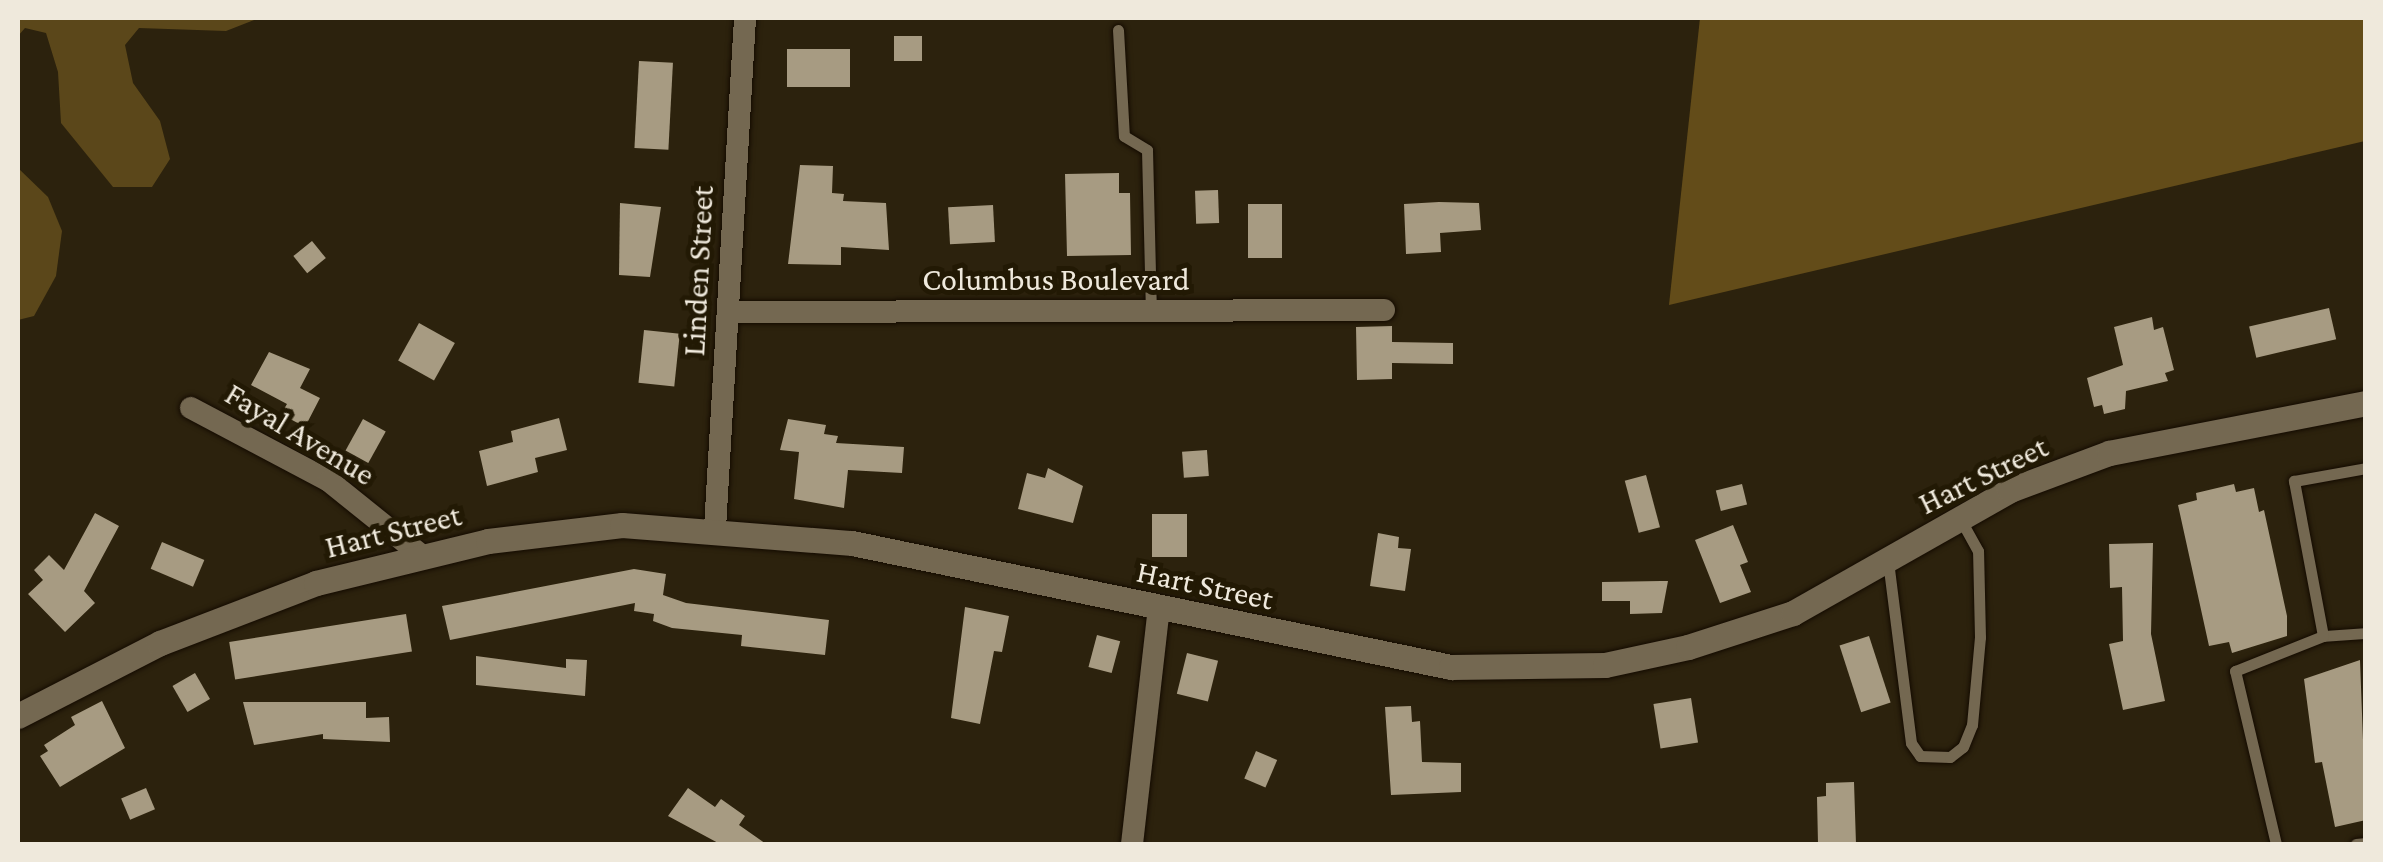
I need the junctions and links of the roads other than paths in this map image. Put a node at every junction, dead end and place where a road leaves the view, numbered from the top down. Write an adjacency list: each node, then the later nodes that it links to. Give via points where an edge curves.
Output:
1 (745, 18): 5 (street, Linden Street)
2 (1118, 30): 4 (lane, via 1124,136 1147,150)
3 (1384, 310): 4 (street, Columbus Boulevard)
4 (1151, 311): 5 (street, Columbus Boulevard)
5 (728, 312): 10 (street, Linden Street)
6 (2366, 403): 9 (main road, Hart Street, via 2109,453 2010,490)
7 (191, 408): 11 (street, Fayal Avenue, via 329,482)
8 (2366, 468): 15 (lane, via 2294,481)
9 (1960, 520): 12 (main road, Hart Street); 12 (lane, via 1978,551 1980,636 1972,724 1963,747 1950,757 1920,756 1911,742)
10 (715, 528): 11 (main road, Hart Street, via 576,528); 13 (main road, Hart Street, via 852,543)
11 (422, 555): 16 (main road, Hart Street, via 316,583 205,624)
12 (1888, 561): 13 (main road, Hart Street, via 1759,626 1647,657 1562,670 1410,661)
13 (1160, 608): 18 (street)
14 (2366, 633): 15 (lane)
15 (2323, 636): 19 (lane, via 2234,671)
16 (18, 716)
17 (2366, 843): 20 (lane)
18 (1132, 844)
19 (2276, 844)
20 (2356, 844)

